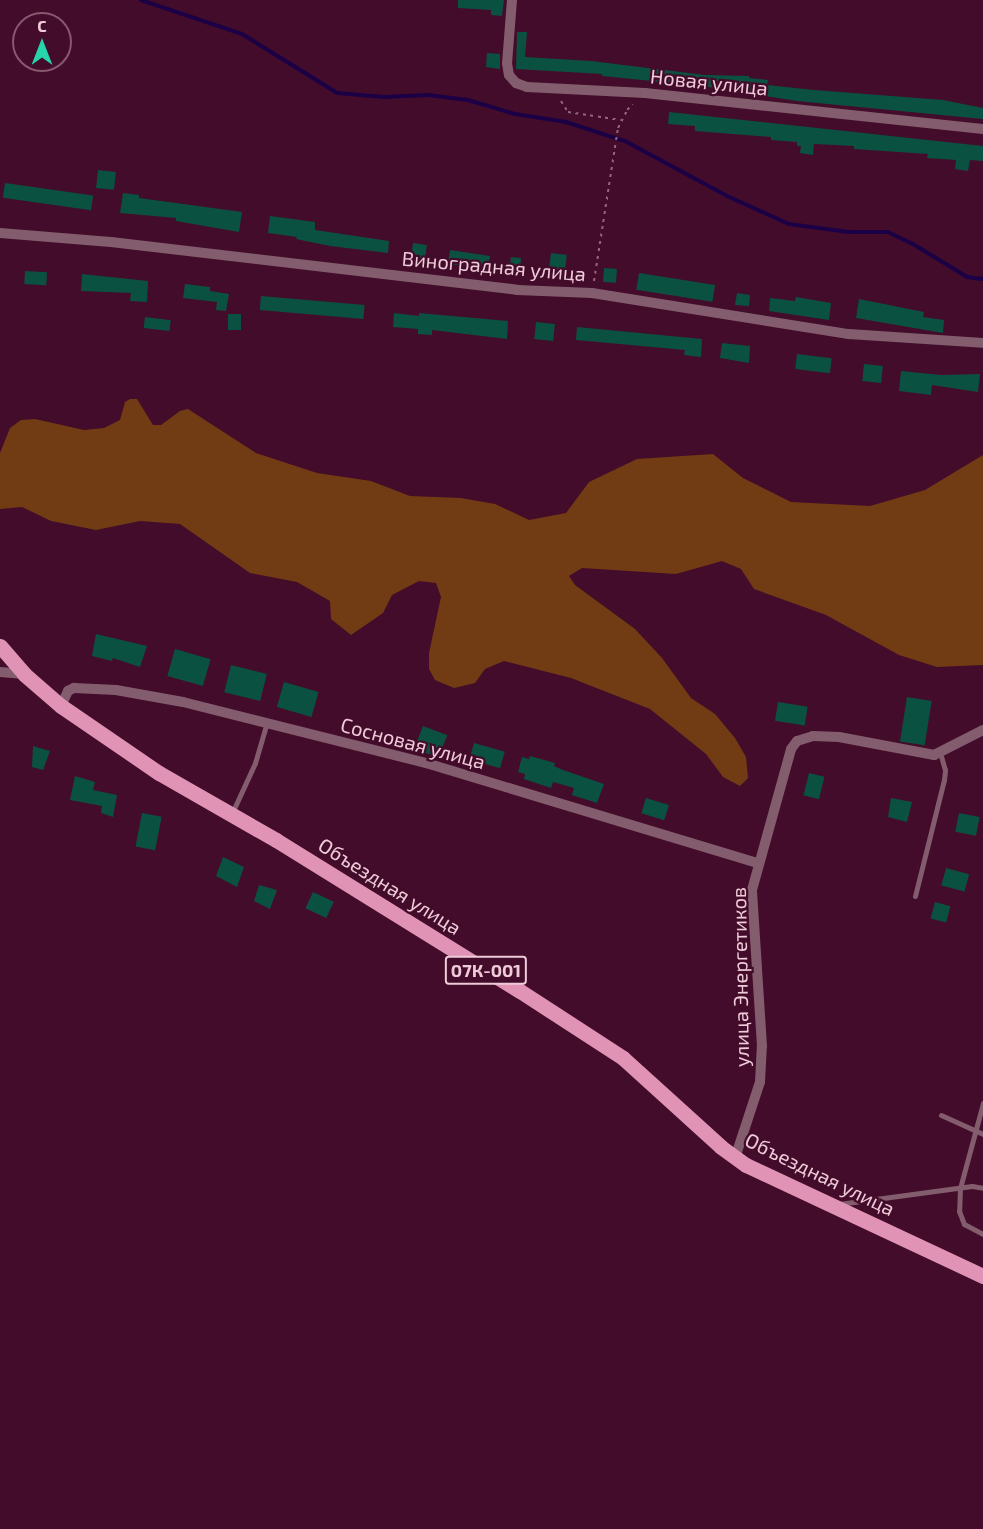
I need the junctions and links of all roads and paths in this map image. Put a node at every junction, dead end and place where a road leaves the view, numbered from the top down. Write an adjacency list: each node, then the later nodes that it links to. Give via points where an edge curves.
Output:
1 (512, 0): 2 (street, Новая улица, via 509,75 527,87)
2 (552, 88): 3 (street, Новая улица); 4 (path, via 568,112)
3 (645, 93): 4 (path); 5 (street, Новая улица)
4 (622, 120): 7 (path)
5 (983, 129)
6 (0, 234): 7 (street, Виноградная улица, via 111,242 517,290)
7 (592, 293): 8 (street, Виноградная улица, via 849,334)
8 (983, 343)
9 (0, 646): 11 (main road, Объездная улица / 07К-001)
10 (0, 672): 11 (street)
11 (24, 674): 12 (main road, Объездная улица / 07К-001)
12 (61, 706): 13 (street, Сосновая улица, via 74,688 116,690); 16 (main road, Объездная улица / 07К-001, via 159,774)
13 (267, 722): 16 (lane, via 255,763); 17 (street, Сосновая улица, via 426,763)
14 (983, 730): 15 (street, улица Энергетиков)
15 (940, 752): 17 (street, улица Энергетиков, via 934,755 839,737 813,736 797,741 791,749); 18 (lane, via 944,780)
16 (231, 814): 23 (main road, Объездная улица / 07К-001, via 622,1058)
17 (758, 863): 23 (street, улица Энергетиков, via 752,890 762,1046 760,1082)
18 (915, 896)
19 (983, 1103): 21 (lane)
20 (940, 1115): 21 (lane)
21 (976, 1130): 22 (lane); 24 (lane)
22 (983, 1134)
23 (735, 1158): 26 (main road, Объездная улица / 07К-001)
24 (960, 1188): 25 (lane); 26 (lane); 27 (lane, via 959,1211 964,1224)
25 (983, 1188)
26 (831, 1205): 28 (main road, Объездная улица / 07К-001)
27 (983, 1234)
28 (981, 1271)

